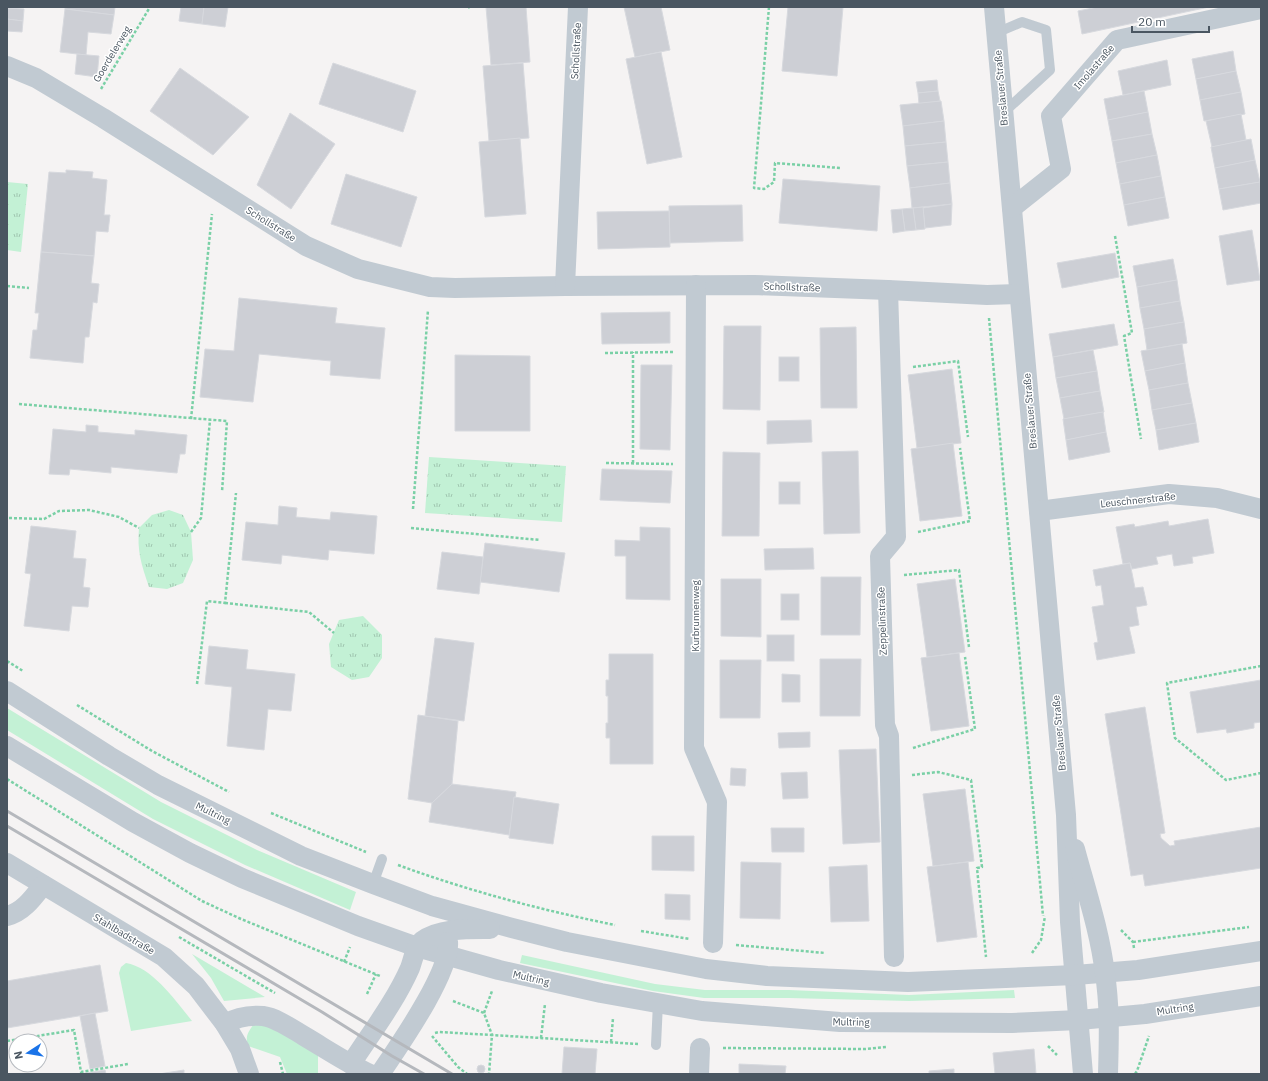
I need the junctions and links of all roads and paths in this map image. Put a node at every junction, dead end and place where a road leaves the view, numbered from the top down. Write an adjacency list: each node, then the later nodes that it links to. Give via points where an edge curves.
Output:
1 (150, 7): 8 (path, Goerdelerweg)
2 (578, 7): 16 (street, Schollstraße)
3 (769, 7): 10 (path, via 754,188 764,189 774,182 775,163)
4 (994, 7): 6 (street, Breslauer Straße)
5 (1261, 9): 12 (street, Imolastraße, via 1117,40 1051,116 1061,170)
6 (996, 34): 9 (street, Breslauer Straße); 9 (lane, via 1022,22 1046,30 1050,70)
7 (7, 66): 8 (street, Schollstraße, via 36,78)
8 (89, 110): 11 (street, Schollstraße)
9 (1003, 113): 12 (street, Breslauer Straße)
10 (840, 168)
11 (214, 188): 17 (street, Schollstraße, via 306,246 358,269); 27 (path)
12 (1012, 208): 20 (street, Breslauer Straße)
13 (1115, 236): 30 (path, via 1132,333 1124,336)
14 (696, 285): 16 (street, Schollstraße); 19 (street, Schollstraße); 23 (street, Kurbrunnenweg)
15 (7, 286): 18 (path)
16 (565, 286): 17 (street, Schollstraße)
17 (430, 287): 37 (path)
18 (29, 288)
19 (888, 290): 21 (street, Schollstraße); 25 (street)
20 (1019, 294): 21 (street, Schollstraße); 39 (street, Breslauer Straße)
21 (987, 296): 83 (path, via 1044,924 1041,940 1034,953)
22 (633, 352): 23 (path); 24 (path); 33 (path)
23 (696, 352): 34 (street, Kurbrunnenweg)
24 (605, 353)
25 (891, 370): 29 (path, via 958,360); 44 (street)
26 (19, 404): 27 (path)
27 (191, 418): 28 (path)
28 (210, 420): 35 (path, via 227,421); 43 (path, via 201,518)
29 (968, 437)
30 (1141, 439)
31 (960, 448): 44 (path, via 970,521)
32 (606, 463): 33 (path)
33 (633, 464): 34 (path)
34 (695, 464): 78 (street, Kurbrunnenweg, via 694,748 717,802)
35 (222, 492)
36 (236, 493): 47 (path)
37 (413, 509)
38 (1261, 509): 39 (street, Leuschnerstraße, via 1217,498 1169,494)
39 (1039, 511): 64 (street, Breslauer Straße)
40 (9, 518): 41 (path, via 44,519 59,511 89,510 119,516)
41 (139, 528)
42 (411, 528): 45 (path)
43 (191, 532)
44 (896, 537): 46 (street, Zeppelinstraße, via 880,556)
45 (540, 540)
46 (881, 577): 49 (path, via 959,570); 58 (street, Zeppelinstraße, via 885,726 889,736)
47 (225, 603): 48 (path, via 309,612); 54 (path, via 206,601)
48 (334, 633)
49 (969, 647)
50 (965, 657): 58 (path, via 975,729)
51 (7, 661): 53 (path)
52 (1261, 666): 59 (path, via 1167,683 1175,738 1226,780)
53 (26, 673)
54 (197, 684)
55 (7, 691): 67 (street, Multring, via 158,785 301,856)
56 (72, 702): 62 (path, via 152,751)
57 (7, 746): 79 (street, Multring, via 133,822 190,853 242,878 358,926)
58 (890, 755): 60 (street, Zeppelinstraße)
59 (1261, 773)
60 (890, 778): 84 (street, Zeppelinstraße); 85 (path, via 938,772 972,780 982,867 976,868)
61 (7, 779): 87 (path, via 202,901)
62 (231, 793)
63 (266, 811): 65 (path)
64 (1066, 814): 86 (street, Breslauer Straße); 88 (street, Breslauer Straße)
65 (382, 859): 67 (lane); 71 (path, via 519,903)
66 (7, 863): 68 (street, Stahlbadstraße)
67 (373, 884): 69 (street, Multring)
68 (43, 885): 70 (street, via 31,901 15,914); 96 (street, Stahlbadstraße, via 164,957 196,986)
69 (432, 906): 73 (street, Multring); 75 (street, via 443,920)
70 (7, 916)
71 (622, 927)
72 (1254, 927): 77 (path)
73 (512, 928): 75 (street, Multring, via 463,929); 88 (street, Multring, via 567,942 706,969 767,976 908,982)
74 (638, 930): 78 (path)
75 (447, 932): 79 (street, Multring, via 426,938); 82 (street)
76 (176, 935): 89 (path)
77 (1133, 942)
78 (713, 943): 81 (path)
79 (417, 947): 82 (street, Multring); 109 (street, via 402,985)
80 (1261, 951): 86 (street, Multring, via 1138,970)
81 (830, 953)
82 (447, 955): 92 (street, Multring, via 601,994); 113 (street, via 430,995)
83 (1028, 955)
84 (894, 957)
85 (986, 962)
86 (1105, 972): 88 (street, Multring); 94 (street, Breslauer Straße)
87 (376, 974)
88 (1075, 976): 95 (street, Breslauer Straße)
89 (276, 994)
90 (1261, 996): 94 (street, Multring)
91 (552, 1003): 99 (path, via 545,1002)
92 (658, 1003): 95 (street, Multring, via 702,1011 840,1022 1017,1023); 104 (lane)
93 (613, 1012): 102 (path)
94 (1110, 1017): 95 (street, Multring); 118 (street, Breslauer Straße)
95 (1079, 1020): 117 (street, Breslauer Straße)
96 (225, 1024): 109 (street, via 242,1016 264,1016); 110 (street, Stahlbadstraße, via 240,1049)
97 (431, 1034): 98 (path); 114 (path, via 458,1067); 115 (path, via 439,1032 492,1035)
98 (429, 1038)
99 (541, 1038)
100 (1150, 1038): 119 (path)
101 (7, 1041): 108 (path, via 74,1030 81,1072)
102 (611, 1042)
103 (1045, 1044): 106 (path)
104 (656, 1045)
105 (700, 1048): 116 (street)
106 (1059, 1057)
107 (280, 1062): 111 (path)
108 (128, 1064)
109 (351, 1064): 112 (street)
110 (249, 1074)
111 (284, 1074)
112 (370, 1074)
113 (380, 1074)
114 (467, 1074)
115 (489, 1074)
116 (699, 1074)
117 (1083, 1074)
118 (1108, 1074)
119 (1135, 1074)

